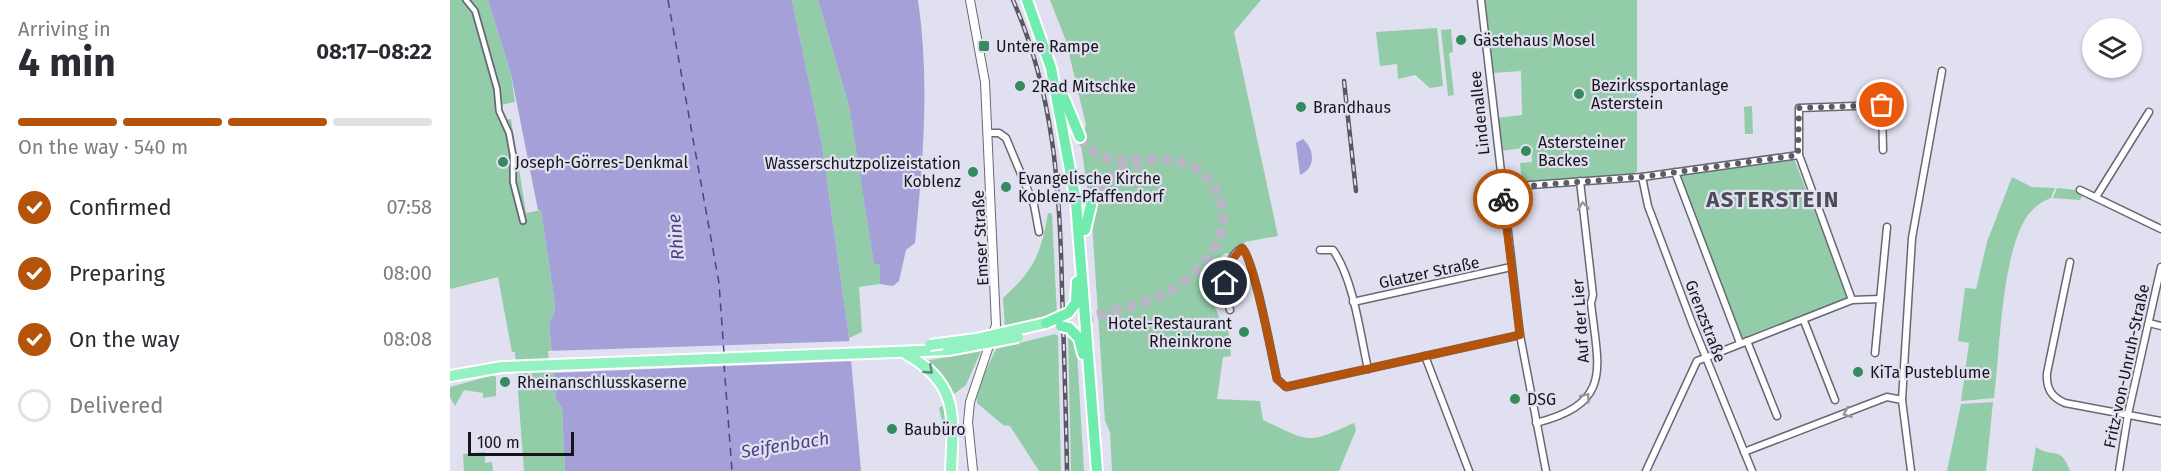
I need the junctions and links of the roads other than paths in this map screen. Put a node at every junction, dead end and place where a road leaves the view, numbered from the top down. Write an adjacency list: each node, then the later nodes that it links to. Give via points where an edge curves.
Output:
1 (466, 0): 20 (street, via 475,10 497,89 498,108 509,134 513,182)
2 (970, 0): 9 (street, Emser Straße, via 985,81)
3 (1025, 0): 35 (highway, via 1049,87 1066,180 1078,294); 58 (highway, via 1041,32 1051,68 1076,202)
4 (1035, 0): 7 (highway, via 1049,36)
5 (1481, 0): 16 (street, Lindenallee)
6 (1942, 70): 49 (street, via 1912,233)
7 (1064, 98): 10 (highway); 23 (highway)
8 (2148, 112): 18 (street)
9 (988, 133): 24 (street, via 999,132 1006,138 1034,205); 56 (street, Emser Straße, via 996,325 970,402)
10 (1080, 137)
11 (1883, 150): 12 (street, via 1882,105 1799,108)
12 (1798, 155): 13 (street); 30 (street)
13 (1675, 172): 14 (street); 40 (street)
14 (1642, 177): 15 (street); 45 (street, Grenzstraße, via 1648,206)
15 (1580, 181): 16 (street); 53 (street, Auf der Lier, one-way to 15, via 1579,406 1596,379 1593,295)
16 (1502, 188): 27 (street, Lindenallee)
17 (2079, 190): 18 (street)
18 (2096, 197): 22 (street)
19 (1090, 205): 23 (highway)
20 (523, 221)
21 (1887, 227): 29 (street)
22 (2161, 229)
23 (1085, 230): 59 (highway)
24 (1039, 232)
25 (1320, 250): 31 (street, via 1330,249 1336,255)
26 (2070, 262): 50 (street, via 2047,373 2048,387 2055,398 2065,403)
27 (1511, 267): 31 (street, Glatzer Straße); 39 (street, Lindenallee)
28 (2161, 267): 37 (street, Fritz-von-Unruh-Straße)
29 (1880, 299): 30 (street); 43 (street)
30 (1852, 300): 34 (street)
31 (1353, 302): 46 (street)
32 (1230, 310): 46 (street, via 1227,271 1235,253 1242,248 1279,383 1286,387)
33 (1082, 317): 35 (highway)
34 (1804, 321): 40 (street); 48 (street)
35 (1067, 322): 36 (highway, bridge); 42 (main road, bridge, via 996,342); 57 (highway, via 1082,348)
36 (1046, 323): 41 (main road, bridge, via 976,339)
37 (2149, 323): 38 (street); 50 (street, Fritz-von-Unruh-Straße)
38 (2161, 326)
39 (1520, 335): 44 (street); 53 (street, Lindenallee)
40 (1744, 342): 45 (street); 51 (street)
41 (879, 350): 42 (main road); 47 (main road, via 502,364)
42 (903, 353): 55 (main road, one-way to 55, via 931,370 948,396 952,408)
43 (1875, 353)
44 (1425, 356): 46 (street); 60 (street)
45 (1705, 357): 54 (street, Grenzstraße); 62 (street, via 1697,361)
46 (1368, 369)
47 (452, 372)
48 (1835, 400)
49 (1902, 400): 54 (street, one-way to 54, via 1887,397); 64 (street)
50 (2128, 414): 52 (street); 65 (street, Fritz-von-Unruh-Straße)
51 (1777, 416)
52 (2161, 421)
53 (1536, 423): 61 (street, Lindenallee)
54 (1744, 452): 63 (street, Grenzstraße)
55 (951, 471)
56 (973, 471)
57 (1089, 471)
58 (1096, 471)
59 (1103, 471)
60 (1469, 471)
61 (1546, 471)
62 (1646, 471)
63 (1752, 471)
64 (1911, 471)
65 (2118, 471)

